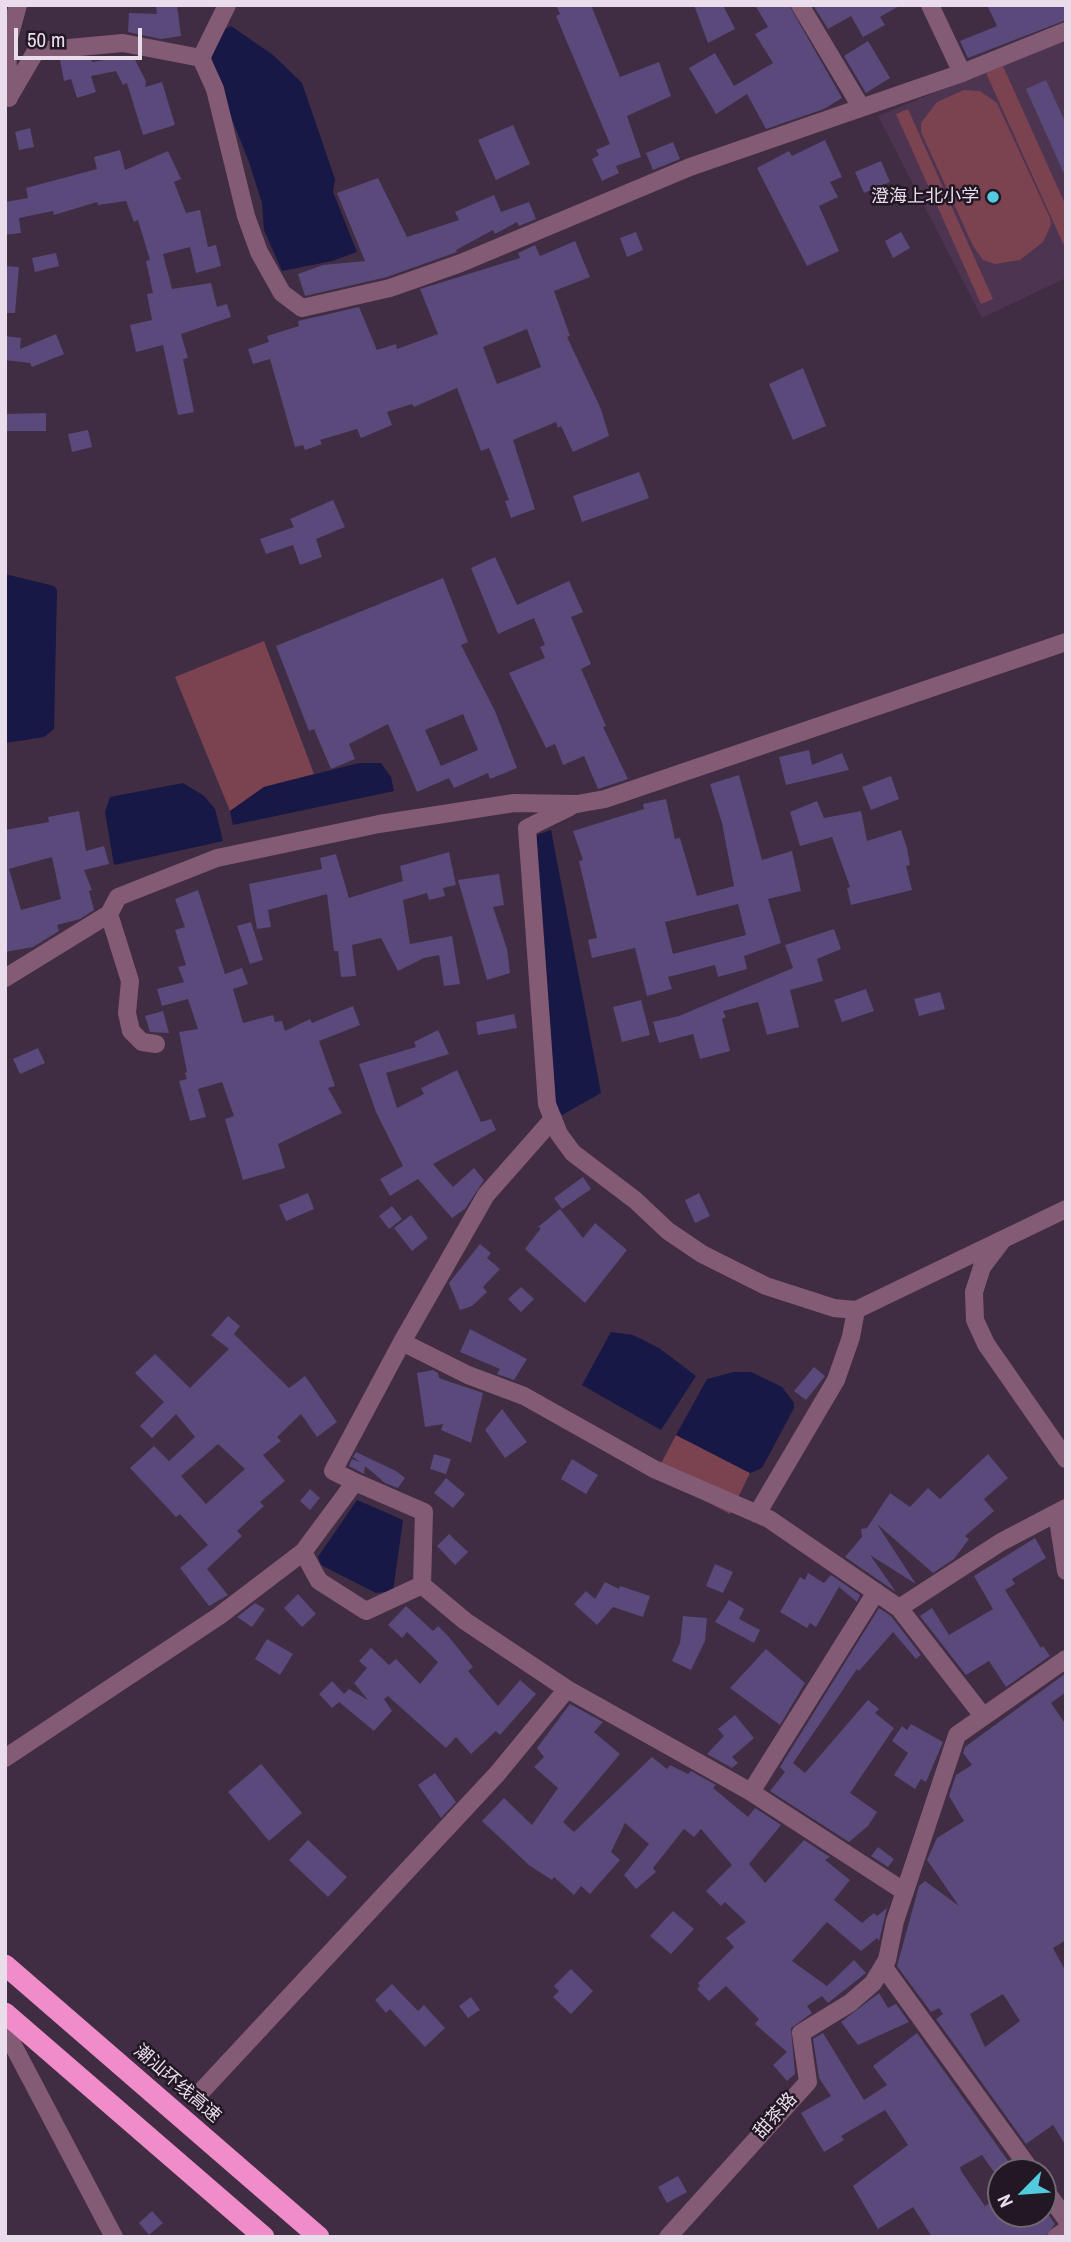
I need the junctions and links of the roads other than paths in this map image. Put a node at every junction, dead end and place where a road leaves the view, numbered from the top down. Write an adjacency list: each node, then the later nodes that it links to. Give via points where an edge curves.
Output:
1 (18, 5): 8 (street, via 7,45)
2 (227, 5): 6 (street)
3 (800, 5): 9 (street)
4 (930, 5): 7 (street)
5 (1066, 31): 7 (street)
6 (201, 58): 8 (street, via 123,43 36,51); 9 (street, via 215,89 259,252 282,293 302,308 390,288 461,263 690,167)
7 (962, 73): 9 (street)
8 (7, 101)
9 (862, 107)
10 (1066, 642): 11 (street, via 645,787)
11 (577, 804): 12 (street, via 487,807 217,858 118,897); 15 (street, via 527,828 547,1104)
12 (109, 914): 13 (street); 14 (street, via 130,981 127,1013 131,1031 142,1042)
13 (5, 978)
14 (156, 1044)
15 (553, 1119): 18 (street, via 573,1153 702,1254 766,1286 834,1308); 19 (street, via 486,1195)
16 (1066, 1209): 17 (street)
17 (1003, 1239): 18 (street); 20 (street, via 982,1267 974,1292 975,1320 986,1345)
18 (856, 1310): 23 (street, via 836,1380)
19 (402, 1342): 21 (street, via 333,1471); 23 (street, via 524,1396 654,1469)
20 (1066, 1459)
21 (355, 1482): 24 (street); 26 (street, via 424,1512)
22 (1061, 1511): 25 (street); 28 (street, via 1002,1542)
23 (757, 1514): 27 (street)
24 (303, 1552): 26 (street, via 319,1581 366,1611); 32 (street, via 219,1616)
25 (1066, 1571)
26 (422, 1585): 30 (street, via 465,1621)
27 (876, 1592): 28 (street); 33 (street)
28 (899, 1608): 31 (street)
29 (1066, 1659): 31 (street)
30 (567, 1689): 33 (street); 39 (street, via 497,1774)
31 (983, 1716): 34 (street, via 957,1735)
32 (5, 1758)
33 (751, 1792): 34 (street)
34 (905, 1892): 36 (street)
35 (5, 1965): 44 (highway, 潮汕环线高速)
36 (884, 1966): 40 (street); 45 (street, 甜茶路, via 850,2003 801,2034 808,2082)
37 (5, 2012): 43 (highway)
38 (5, 2030): 42 (street)
39 (197, 2096)
40 (1022, 2158)
41 (1066, 2230): 46 (street)
42 (114, 2237)
43 (264, 2237)
44 (319, 2237)
45 (668, 2237)
46 (1056, 2237)

